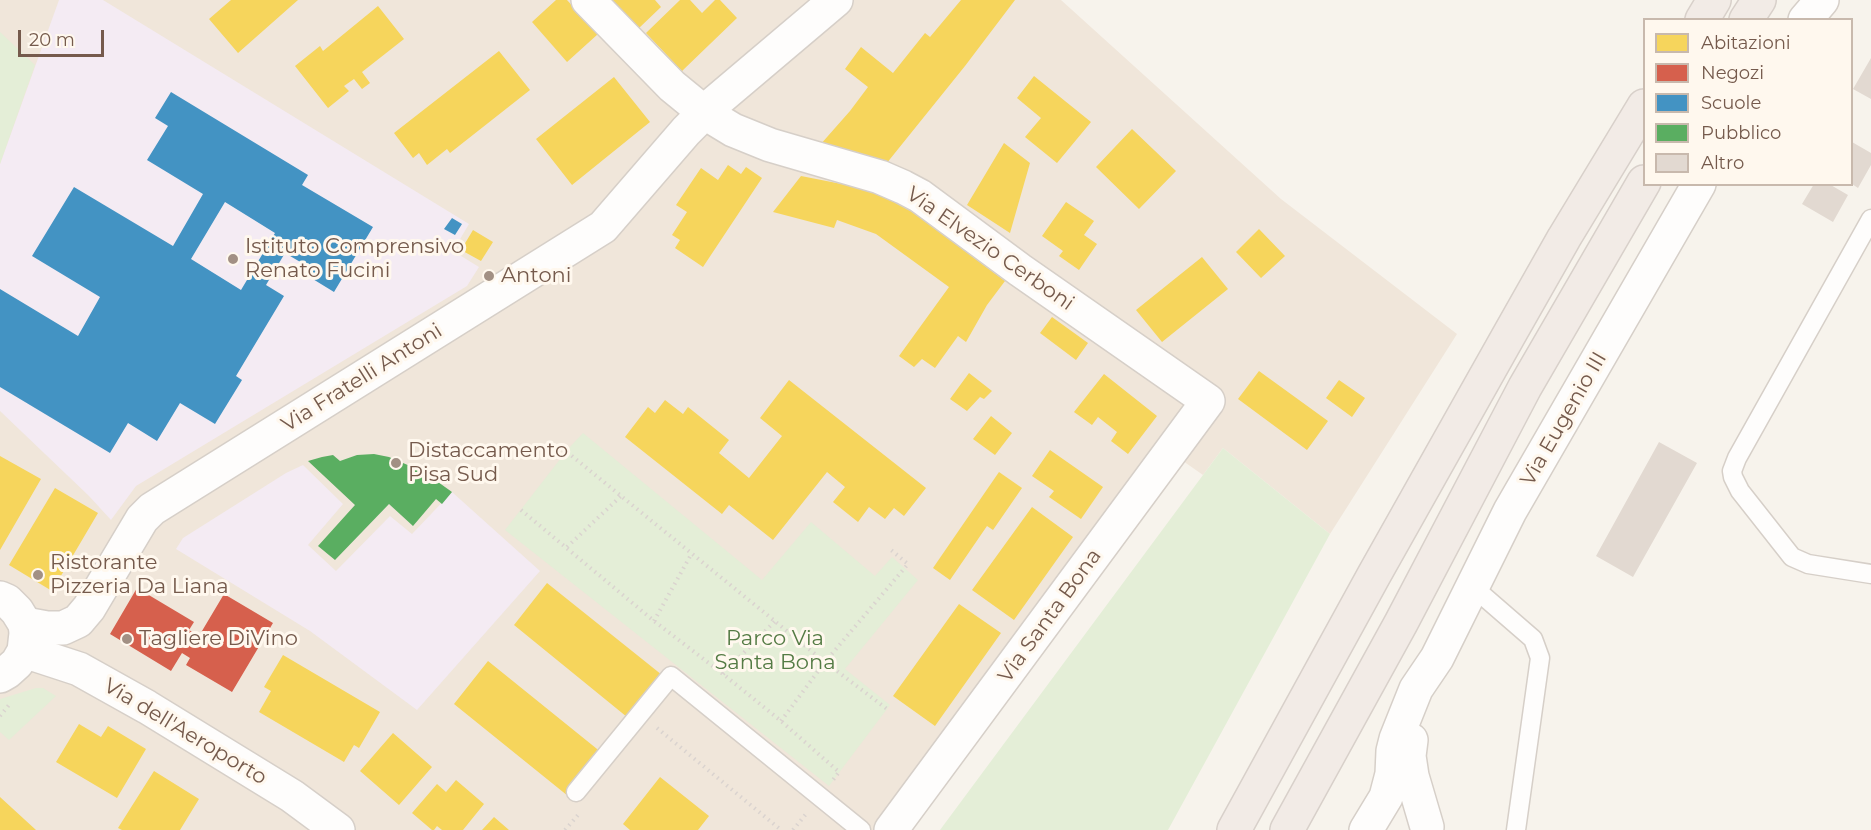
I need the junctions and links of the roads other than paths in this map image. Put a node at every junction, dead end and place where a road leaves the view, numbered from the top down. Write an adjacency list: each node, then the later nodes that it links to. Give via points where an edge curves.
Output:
1 (588, 0): 12 (street, Via Elvezio Cerboni, via 672,86)
2 (836, 0): 12 (street, Via Fratelli Antoni)
3 (1714, 0): 7 (highway)
4 (1759, 0): 8 (highway)
5 (1805, 0): 9 (street)
6 (1822, 0): 10 (street)
7 (1703, 18)
8 (1747, 18)
9 (1797, 18)
10 (1807, 18)
11 (1643, 108): 28 (highway, via 1564,238)
12 (705, 113): 16 (street, Via Elvezio Cerboni, via 770,145 880,177 920,196); 20 (street, Via Fratelli Antoni, via 603,226 152,509 78,621)
13 (1643, 184): 29 (highway, via 1525,387)
14 (1698, 186): 18 (street, Via Eugenio III, via 1510,511)
15 (1871, 219): 17 (lane, via 1732,471 1740,491 1792,557 1808,564)
16 (1208, 401): 27 (street, Via Santa Bona)
17 (1871, 574)
18 (1473, 587): 21 (street, Via Eugenio III); 31 (lane, via 1533,639 1540,658)
19 (0, 598): 20 (street, via 17,611)
20 (24, 638): 22 (street, via 17,663); 25 (street, Via dell'Aeroporto, via 292,796)
21 (1437, 658): 24 (street, Via Eugenio III, via 1412,734 1409,756); 30 (street, Via Eugenio III, via 1406,712 1393,751 1386,797)
22 (0, 676)
23 (576, 792): 26 (lane, via 671,676)
24 (1429, 829): 30 (street, via 1402,818)
25 (338, 830)
26 (861, 830)
27 (891, 830)
28 (1234, 830)
29 (1287, 830)
30 (1367, 830)
31 (1516, 830)

